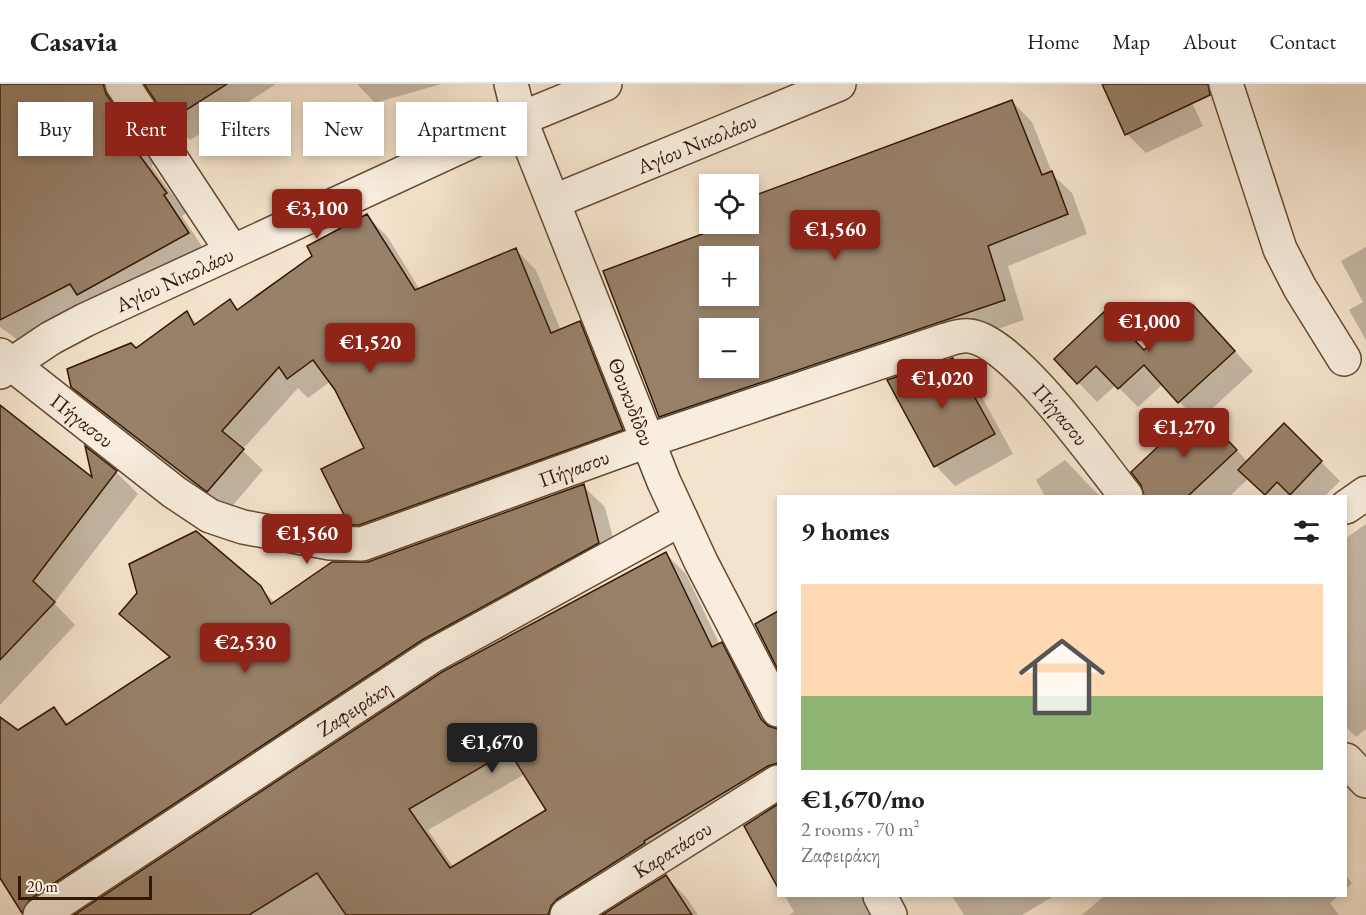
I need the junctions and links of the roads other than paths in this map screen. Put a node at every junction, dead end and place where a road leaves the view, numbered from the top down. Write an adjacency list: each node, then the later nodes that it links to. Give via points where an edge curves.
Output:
1 (122, 84): 11 (street)
2 (511, 84): 6 (street, Θουκυδίδου)
3 (605, 84): 7 (street, Αγίου Νικολάου)
4 (839, 84): 10 (street, Αγίου Νικολάου)
5 (1226, 84): 12 (street, via 1280,249)
6 (516, 102)
7 (527, 116)
8 (527, 135): 10 (street, Θουκυδίδου)
9 (439, 156): 11 (street, Αγίου Νικολάου)
10 (555, 201): 14 (street, Θουκυδίδου)
11 (232, 250): 13 (street, Αγίου Νικολάου, via 85,320)
12 (1344, 359)
13 (4, 364): 14 (street, Πήγασου, via 210,516 243,527 330,543 362,544)
14 (647, 441): 16 (street, Πήγασου, via 946,340 968,336 996,348 1037,386); 18 (street, Θουκυδίδου)
15 (1366, 494): 17 (street)
16 (1125, 495)
17 (1347, 506)
18 (681, 519): 19 (street, Θουκυδίδου); 24 (street, Ζαφειράκη, via 414,667)
19 (777, 708)
20 (1347, 761): 21 (street)
21 (1366, 781)
22 (777, 783): 25 (street, Καρατάσου)
23 (881, 897): 26 (street)
24 (40, 915)
25 (567, 915)
26 (890, 915)

